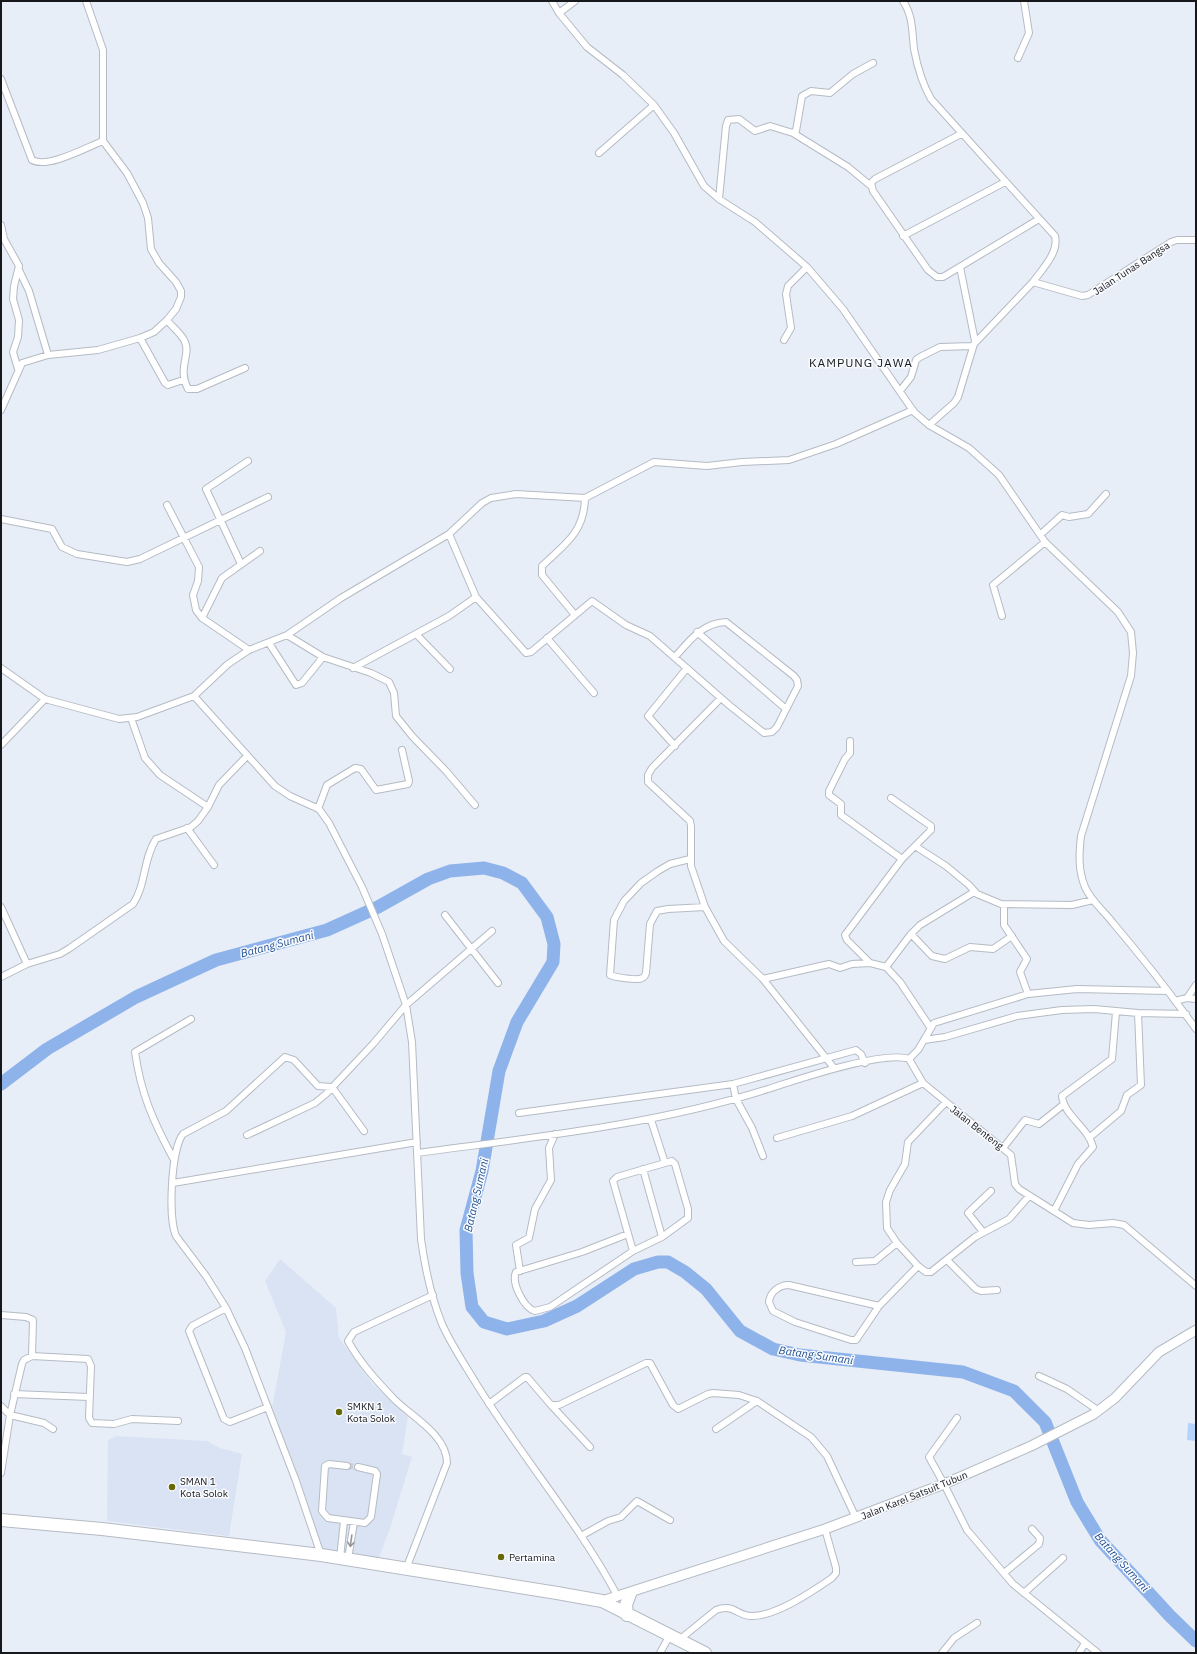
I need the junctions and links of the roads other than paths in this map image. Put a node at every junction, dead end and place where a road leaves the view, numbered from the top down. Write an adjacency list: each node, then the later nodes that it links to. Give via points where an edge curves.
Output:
1 (86, 1): 13 (street, via 103,50)
2 (552, 1): 6 (street)
3 (574, 1): 6 (street)
4 (903, 1): 12 (street, via 908,8 915,50 926,91)
5 (1024, 1): 7 (street, via 1029,33)
6 (559, 13): 10 (street, via 587,47)
7 (1018, 58)
8 (874, 63): 11 (street, via 853,74 830,93 811,91 802,96 796,131)
9 (1, 79): 13 (street, via 32,160 38,163 53,161)
10 (654, 105): 14 (street); 17 (street, via 674,133 704,186)
11 (793, 133): 16 (street, via 848,166); 17 (street, via 770,126 755,131 739,119 728,120)
12 (961, 134): 15 (street); 16 (street, via 875,179)
13 (103, 141): 26 (street, via 127,173 143,203 148,218 151,248 181,292 180,303)
14 (599, 152)
15 (1005, 182): 18 (street); 20 (street)
16 (871, 186): 20 (street)
17 (719, 199): 22 (street, via 755,222)
18 (1039, 219): 23 (street); 25 (street, via 1055,236 1056,244 1053,254)
19 (1, 225): 24 (street, via 4,239 18,262)
20 (903, 236): 23 (street, via 934,275 943,277)
21 (1196, 240): 25 (street, Jalan Tunas Bangsa, via 1171,242 1088,295 1082,296)
22 (807, 267): 28 (street, via 788,286 786,294 791,328); 34 (street, via 843,309)
23 (960, 267): 29 (street)
24 (19, 270): 30 (street, via 29,291); 32 (street, via 13,299 19,320 18,337 13,352)
25 (1033, 282): 29 (street)
26 (167, 320): 27 (street, via 154,332); 33 (street, via 184,339 186,346)
27 (140, 338): 30 (street, via 98,350); 33 (street, via 164,383 168,385)
28 (784, 340)
29 (974, 344): 34 (street, via 940,347 920,357 916,360 911,377); 37 (street, via 958,397)
30 (48, 355): 32 (street, via 27,360)
31 (245, 368): 33 (street, via 193,390 188,389)
32 (18, 369): 35 (street)
33 (183, 380)
34 (900, 391): 36 (street)
35 (1, 410)
36 (913, 410): 37 (street); 41 (street, via 856,436 789,460 707,466 650,462)
37 (929, 425): 46 (street, via 969,448 994,470)
38 (248, 461): 44 (street, via 206,489)
39 (1106, 494): 46 (street, via 1088,514 1069,517 1062,515)
40 (268, 497): 44 (street)
41 (585, 498): 45 (street, via 516,494 498,496 482,503); 52 (street, via 582,522 571,539 542,566 541,570 542,575)
42 (168, 505): 47 (street)
43 (1, 519): 47 (street, via 52,529 62,547 77,554 128,562)
44 (220, 520): 47 (street); 50 (street)
45 (449, 534): 51 (street); 57 (street, via 337,601)
46 (1041, 534): 48 (street)
47 (184, 538): 54 (street, via 199,568 193,602)
48 (1045, 542): 53 (street, via 993,585); 88 (street, via 1118,612 1131,632 1131,676 1081,836 1081,874)
49 (260, 551): 50 (street)
50 (241, 564): 54 (street, via 222,578)
51 (476, 598): 56 (street); 58 (street, via 525,652 531,652)
52 (574, 615): 58 (street); 62 (street, via 592,601 626,625 650,636)
53 (1002, 616)
54 (202, 618): 60 (street)
55 (697, 632): 62 (street); 71 (street); 71 (street, via 726,622 794,676 798,686)
56 (416, 634): 64 (street); 66 (street)
57 (287, 635): 59 (street); 61 (street)
58 (547, 638): 67 (street)
59 (268, 643): 60 (street); 61 (street, via 296,685 302,683)
60 (249, 650): 68 (street, via 215,675)
61 (323, 657): 64 (street)
62 (675, 657): 65 (street)
63 (1, 668): 70 (street)
64 (353, 668): 79 (street, via 389,682 393,688 396,716)
65 (687, 668): 69 (street); 75 (street, via 648,716)
66 (450, 669)
67 (594, 693)
68 (194, 696): 72 (street); 77 (street)
69 (721, 698): 71 (street, via 764,733 772,732 777,727); 75 (street)
70 (45, 699): 72 (street, via 119,719); 74 (street)
71 (786, 709)
72 (131, 718): 80 (street, via 145,758 160,775)
73 (850, 741): 85 (street, via 850,754 828,794 841,804 841,815)
74 (1, 745)
75 (675, 746): 84 (street, via 652,768 647,779 650,786 690,821)
76 (402, 750): 81 (street, via 408,784 376,790 361,769 356,768 327,785)
77 (247, 756): 80 (street, via 219,785); 81 (street, via 274,786)
78 (891, 798): 83 (street, via 931,826 931,830)
79 (475, 806)
80 (208, 807): 82 (street, via 202,817)
81 (318, 809): 109 (street, via 329,822 362,887 382,934)
82 (187, 828): 86 (street); 98 (street, via 156,839 149,852 138,897 125,911 60,954)
83 (915, 846): 85 (street); 87 (street, via 950,869)
84 (690, 859): 91 (street); 91 (street, via 670,864 658,871 641,883 624,901 614,920 610,974 615,977 644,977 650,924 657,911)
85 (902, 859): 97 (street, via 845,933 847,940)
86 (214, 866)
87 (974, 892): 89 (street); 94 (street, via 924,922)
88 (1093, 900): 89 (street, via 1072,906); 104 (street)
89 (1004, 904): 95 (street, via 1003,922)
90 (1, 907): 98 (street)
91 (705, 907): 101 (street, via 724,941)
92 (445, 915): 96 (street)
93 (492, 932): 96 (street)
94 (910, 934): 95 (street, via 932,956 945,959 970,947 993,949); 99 (street)
95 (1012, 936): 105 (street, via 1027,958 1020,972)
96 (472, 950): 102 (street); 109 (street)
97 (870, 963): 99 (street); 101 (street, via 840,968 829,964)
98 (27, 964): 100 (street)
99 (886, 967): 114 (street, via 900,982)
100 (1, 977)
101 (763, 979): 117 (street)
102 (498, 983)
103 (1196, 985): 106 (street)
104 (1167, 991): 105 (street, via 1077,989); 108 (street)
105 (1028, 994): 114 (street, via 945,1019)
106 (1187, 998): 107 (street); 108 (street)
107 (1196, 999)
108 (1175, 1001): 112 (street)
109 (406, 1005): 123 (street, via 369,1049); 134 (street, via 412,1042)
110 (1116, 1012): 111 (street); 116 (street, via 1094,1009 1062,1010 1017,1016 945,1037); 126 (street, via 1112,1059 1062,1094)
111 (1138, 1013): 112 (street); 133 (street, via 1141,1085 1127,1095 1121,1111)
112 (1186, 1014): 115 (street)
113 (190, 1019): 138 (street, via 135,1052 146,1103)
114 (930, 1027): 116 (street)
115 (1196, 1029)
116 (924, 1040): 118 (street)
117 (827, 1058): 119 (street, via 856,1050); 120 (street); 122 (street)
118 (909, 1059): 119 (street, via 896,1057); 121 (street, Jalan Benteng)
119 (865, 1063): 120 (street)
120 (834, 1068): 124 (street)
121 (923, 1083): 125 (street, Jalan Benteng); 132 (street, via 852,1116)
122 (732, 1084): 124 (street); 127 (street)
123 (332, 1087): 129 (street); 131 (street, via 315,1103); 138 (street, via 318,1086 294,1060 282,1058 226,1111 183,1134 178,1139)
124 (736, 1099): 128 (street); 137 (street, via 752,1128)
125 (946, 1102): 135 (street, Jalan Benteng); 148 (street, via 910,1138 905,1164 887,1196 887,1228)
126 (1063, 1105): 133 (street); 135 (street, via 1039,1124 1025,1120)
127 (519, 1113)
128 (651, 1120): 130 (street); 139 (street)
129 (364, 1131)
130 (555, 1134): 136 (street); 153 (street, via 550,1148 550,1184 535,1209 529,1238 516,1245)
131 (247, 1135)
132 (777, 1138)
133 (1089, 1138): 144 (street, via 1093,1149 1078,1164)
134 (417, 1142): 136 (street); 141 (street)
135 (1003, 1148): 143 (street, Jalan Benteng, via 1011,1155 1015,1184)
136 (418, 1153): 156 (street, via 421,1239 425,1270)
137 (763, 1156)
138 (174, 1158): 141 (street)
139 (665, 1163): 140 (street); 147 (street, via 672,1161 676,1164 689,1212 684,1222)
140 (643, 1169): 146 (street, via 617,1177 613,1182); 147 (street)
141 (173, 1182): 158 (street, via 173,1229)
142 (991, 1191): 145 (street, via 968,1214)
143 (1029, 1196): 144 (street, Jalan Benteng); 145 (street, via 1009,1219)
144 (1054, 1211): 154 (street, Jalan Benteng, via 1073,1223 1124,1225)
145 (982, 1232): 150 (street)
146 (628, 1234): 149 (street); 153 (street, via 582,1252)
147 (662, 1236): 149 (street)
148 (897, 1243): 151 (street, via 875,1261); 152 (street)
149 (633, 1251): 153 (street, via 550,1306 538,1311 528,1308 515,1283 515,1276)
150 (947, 1260): 152 (street, via 931,1272 926,1272); 155 (street, via 976,1289)
151 (856, 1262)
152 (918, 1266): 157 (street)
153 (520, 1271)
154 (1196, 1286)
155 (996, 1290)
156 (433, 1295): 166 (street, via 442,1323); 192 (street, via 354,1332 348,1341 357,1358 446,1450 447,1463)
157 (878, 1306): 157 (street, via 789,1285 775,1291 769,1302 773,1311 791,1320 854,1340 859,1337)
158 (226, 1308): 169 (street); 169 (street, via 192,1326 190,1331 224,1419 230,1422)
159 (1, 1315): 161 (street, via 34,1320)
160 (1196, 1330): 170 (street, Jalan Karel Satsuit Tubun, via 1159,1352)
161 (32, 1356): 163 (street, via 22,1364); 164 (street, via 88,1359 91,1366)
162 (1039, 1376): 170 (street, via 1067,1389)
163 (14, 1394): 164 (street); 171 (street)
164 (89, 1397): 173 (street, via 89,1418 92,1423 114,1424 128,1419)
165 (757, 1401): 167 (street, via 739,1395 713,1393 678,1409 673,1405 648,1362 561,1404); 175 (street); 181 (street, via 819,1446 832,1465)
166 (489, 1404): 167 (street, via 528,1377); 188 (street)
167 (551, 1405): 176 (street)
168 (1, 1406): 171 (street)
169 (268, 1406): 189 (street)
170 (1099, 1411): 180 (street, Jalan Karel Satsuit Tubun, via 1031,1446)
171 (10, 1415): 174 (street, via 44,1423); 179 (street)
172 (957, 1418): 180 (street, via 929,1455 929,1460)
173 (178, 1421)
174 (53, 1429)
175 (716, 1429)
176 (590, 1447)
177 (347, 1466): 184 (street, via 325,1466 321,1507 323,1514 328,1518)
178 (358, 1467): 185 (street, via 375,1471 377,1476 370,1520 365,1523)
179 (1, 1473)
180 (944, 1484): 181 (street, Jalan Karel Satsuit Tubun); 193 (street, via 967,1530)
181 (856, 1518): 186 (street, Jalan Karel Satsuit Tubun)
182 (1, 1520): 189 (highway, via 102,1529)
183 (670, 1520): 188 (street, via 637,1500 621,1518 608,1521)
184 (344, 1521): 185 (street); 191 (street)
185 (354, 1522): 191 (street, one-way to 191)
186 (825, 1529): 195 (street, Jalan Karel Satsuit Tubun); 200 (street, via 836,1568 836,1574 832,1578 801,1599 760,1616 748,1616 723,1607)
187 (1032, 1530): 193 (street, via 1040,1538 1039,1544)
188 (582, 1536): 196 (street)
189 (321, 1555): 191 (highway)
190 (1063, 1558): 194 (street)
191 (344, 1559): 192 (highway)
192 (406, 1569): 197 (highway)
193 (1004, 1573): 194 (street)
194 (1024, 1593): 201 (street)
195 (630, 1594): 196 (street, Jalan Karel Satsuit Tubun); 198 (highway, via 626,1605)
196 (618, 1597): 197 (street, Jalan Karel Satsuit Tubun)
197 (602, 1602): 198 (highway)
198 (627, 1615): 200 (highway)
199 (977, 1623): 204 (street, via 954,1638)
200 (675, 1637): 202 (street); 203 (highway)
201 (1085, 1643): 205 (street); 206 (street)
202 (660, 1653)
203 (705, 1653)
204 (942, 1653)
205 (1079, 1653)
206 (1098, 1653)

